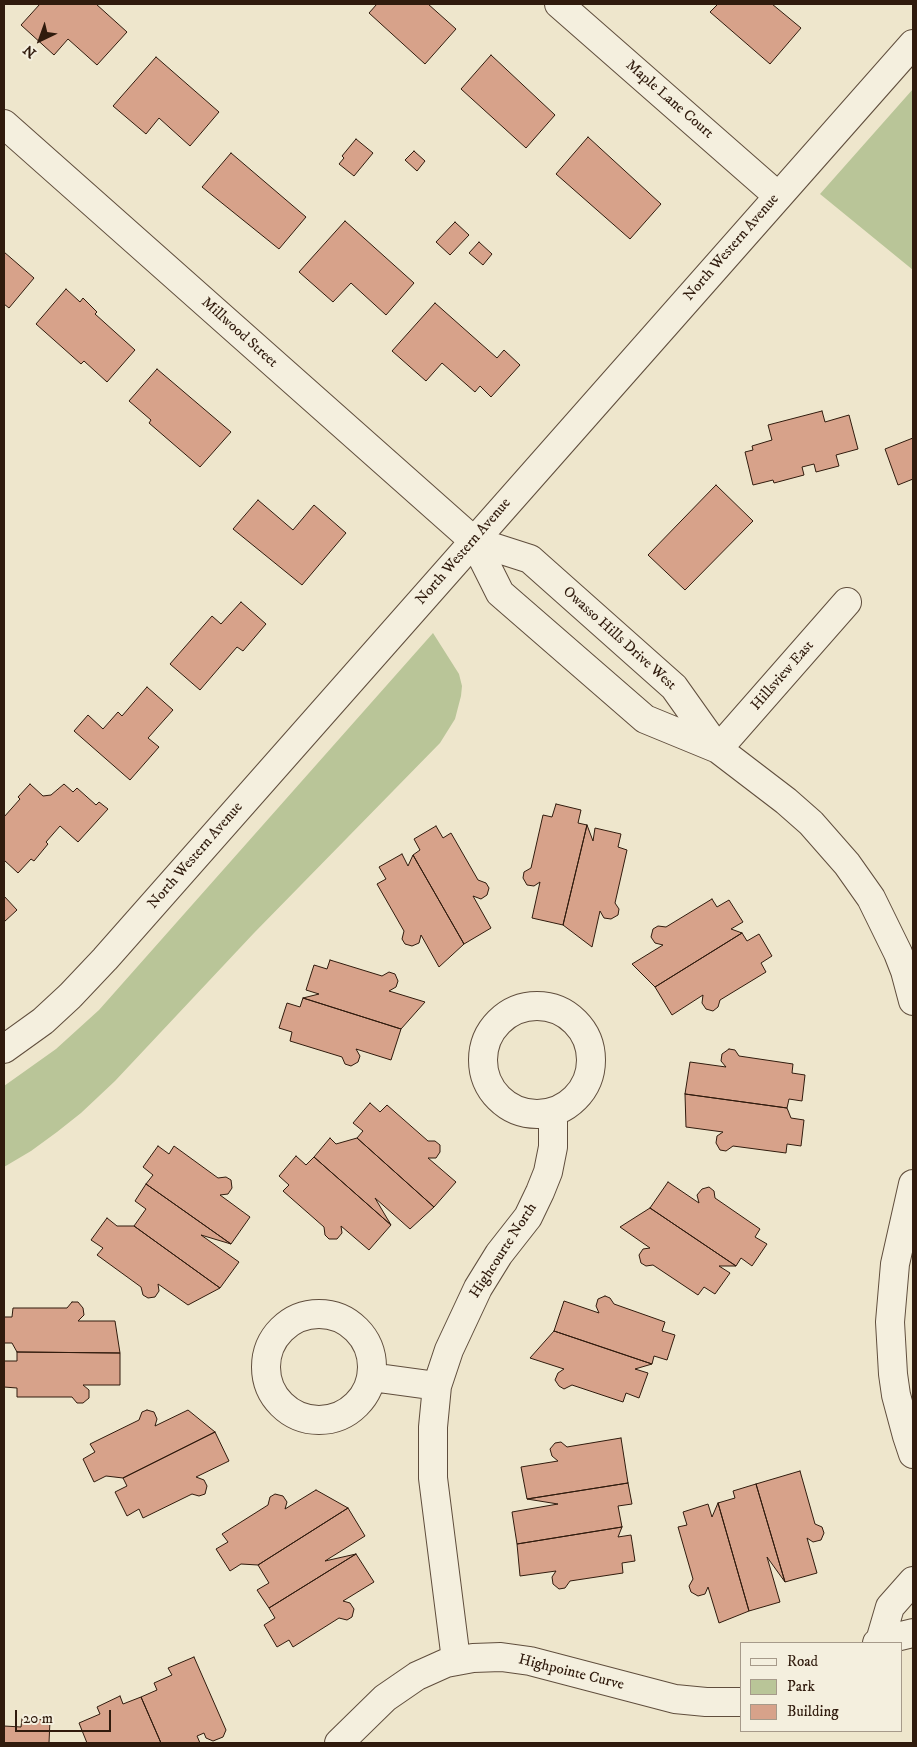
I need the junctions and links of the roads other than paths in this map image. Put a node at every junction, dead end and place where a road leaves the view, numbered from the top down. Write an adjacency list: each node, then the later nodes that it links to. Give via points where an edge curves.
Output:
1 (559, 4): 4 (street, Maple Lane Court)
2 (913, 44): 4 (street, North Western Avenue)
3 (4, 124): 5 (street, Millwood Street)
4 (778, 196): 5 (street, North Western Avenue)
5 (474, 541): 7 (street, Owasso Hills Drive West, via 530,559 674,687); 7 (street, via 500,593 645,719); 9 (street, North Western Avenue, via 82,983 43,1021)
6 (847, 602): 7 (street, Hillsview East)
7 (718, 749): 8 (street, via 799,812 847,864 871,898 890,934)
8 (913, 1001)
9 (4, 1049)
10 (553, 1112): 13 (street, Highcourte North, via 553,1147 540,1192 528,1217 478,1288 449,1350)
11 (913, 1184): 14 (street, via 894,1270 890,1337 896,1395)
12 (371, 1377): 13 (street)
13 (437, 1386): 18 (street, Highcourte North, via 433,1427 434,1478)
14 (913, 1454)
15 (913, 1580): 17 (street, via 890,1607)
16 (913, 1632): 17 (street)
17 (879, 1642)
18 (456, 1660): 19 (street, Highpointe Curve, via 488,1656 515,1658 675,1699); 20 (street, Highpointe Curve, via 427,1670 396,1689)
19 (740, 1702)
20 (339, 1743)

